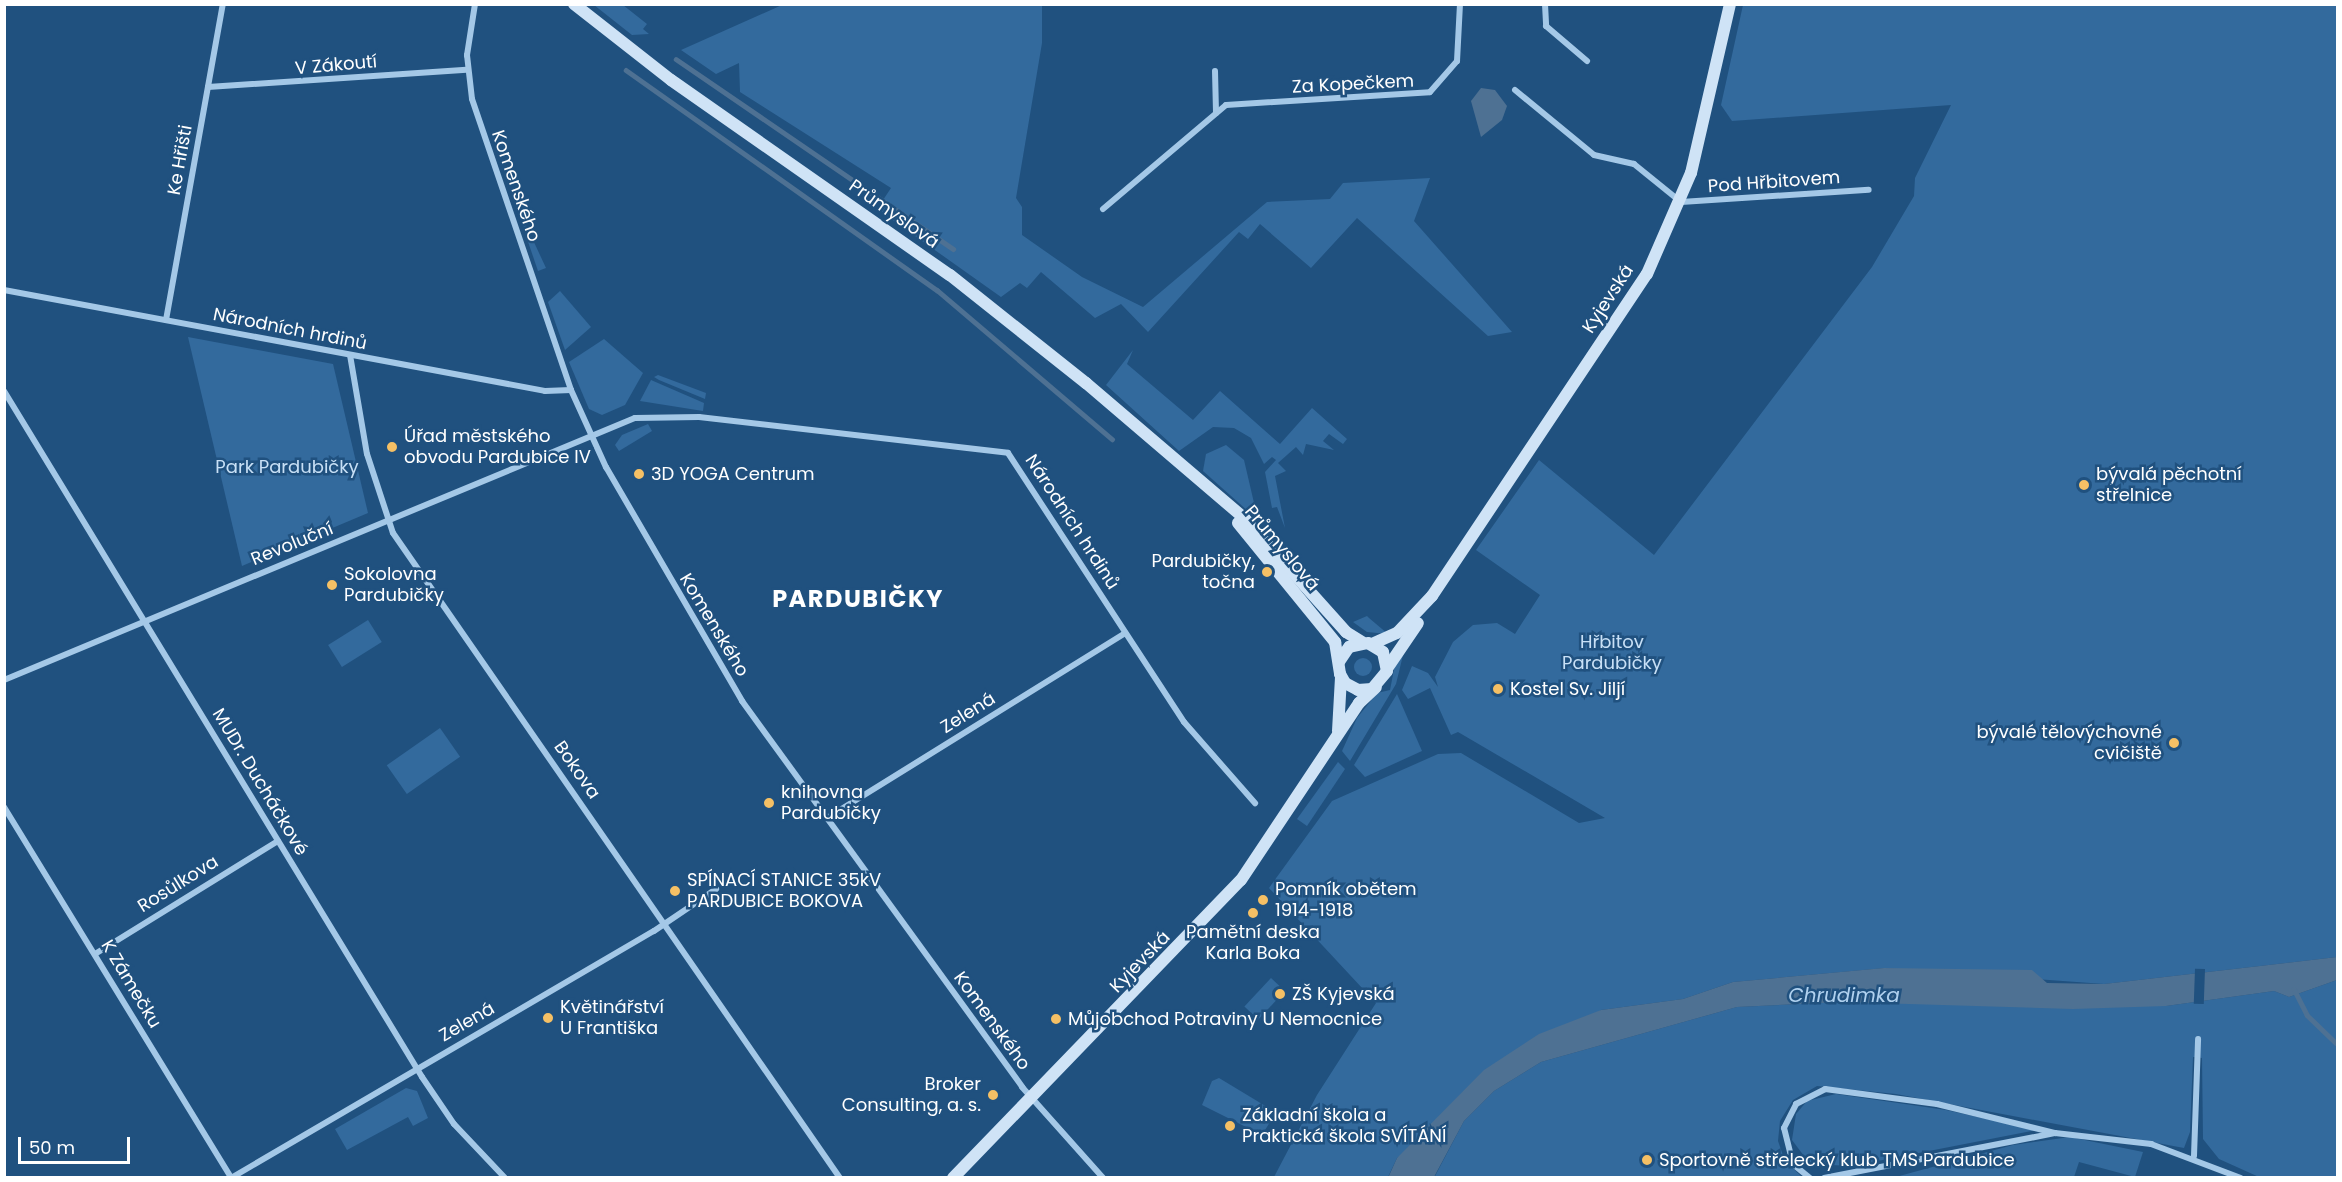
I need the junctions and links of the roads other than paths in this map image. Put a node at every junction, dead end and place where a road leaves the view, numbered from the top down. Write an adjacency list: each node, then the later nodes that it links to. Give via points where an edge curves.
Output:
1 (223, 4): 10 (street, Ke Hřišti)
2 (475, 4): 8 (street, Komenského)
3 (574, 4): 22 (street, Průmyslová, via 671,80 950,275)
4 (1460, 4): 12 (street, Za Kopečkem, via 1457,61 1426,94 1226,105)
5 (1545, 4): 7 (street, via 1546,26)
6 (1730, 4): 14 (street, Kyjevská)
7 (1587, 61)
8 (466, 70): 10 (street, V Zákoutí); 19 (street, Komenského, via 478,119)
9 (1215, 71): 12 (street)
10 (208, 87): 17 (street, Ke Hřišti)
11 (1515, 90): 14 (street, via 1594,155 1634,164)
12 (1216, 113): 15 (street, Za Kopečkem)
13 (1869, 190): 14 (street, Pod Hřbitovem)
14 (1681, 202): 24 (street, Kyjevská, via 1635,292)
15 (1103, 209)
16 (4, 290): 17 (street, Národních hrdinů)
17 (166, 320): 18 (street, Národních hrdinů)
18 (350, 355): 19 (street, Národních hrdinů, via 545,391); 23 (street, Bokova, via 350,375)
19 (571, 390): 21 (street, Komenského)
20 (4, 391): 25 (street, MUDr. Ducháčkové)
21 (591, 438): 23 (street, Revoluční); 26 (street, Národních hrdinů, via 635,418 684,416 1008,453); 35 (street, Komenského, via 724,674)
22 (1182, 467): 27 (street, Průmyslová, via 1245,519 1346,632); 28 (street, Průmyslová, via 1285,575 1335,642)
23 (386, 522): 25 (street, Revoluční); 38 (street, Bokova)
24 (1443, 580): 27 (street, Kyjevská, via 1405,627); 29 (street, Kyjevská, via 1391,656)
25 (145, 621): 30 (street, Revoluční); 36 (street, MUDr. Ducháčkové)
26 (1125, 633): 33 (street, Národních hrdinů, via 1184,723); 35 (street, Zelená)
27 (1367, 643): 28 (street, via 1346,650); 29 (street, via 1386,657)
28 (1340, 668): 31 (street, via 1353,689); 32 (street, Kyjevská, via 1342,716)
29 (1387, 671): 31 (street)
30 (4, 680)
31 (1376, 687): 32 (street, Kyjevská, via 1359,703)
32 (1331, 752): 42 (street, Kyjevská, via 1241,880)
33 (1256, 803)
34 (4, 807): 39 (street, K Zámečku)
35 (826, 818): 42 (street, Komenského)
36 (278, 841): 39 (street, Rosůlkova); 41 (street, MUDr. Ducháčkové)
37 (716, 889): 38 (street, Zelená)
38 (666, 923): 41 (street, Zelená); 47 (street, Bokova)
39 (94, 954): 45 (street, K Zámečku)
40 (2198, 1039): 44 (street)
41 (417, 1068): 45 (street, Zelená); 46 (street, MUDr. Ducháčkové, via 454,1124)
42 (1031, 1099): 48 (street, Kyjevská); 49 (street, Komenského)
43 (2055, 1133): 44 (street, via 2116,1138); 50 (street, via 1937,1104 1825,1089 1796,1104 1784,1128 1793,1164); 51 (street)
44 (2194, 1156): 52 (street)
45 (231, 1177)
46 (505, 1178)
47 (840, 1178)
48 (953, 1178)
49 (1103, 1178)
50 (1810, 1178)
51 (1824, 1178)
52 (2241, 1178)

